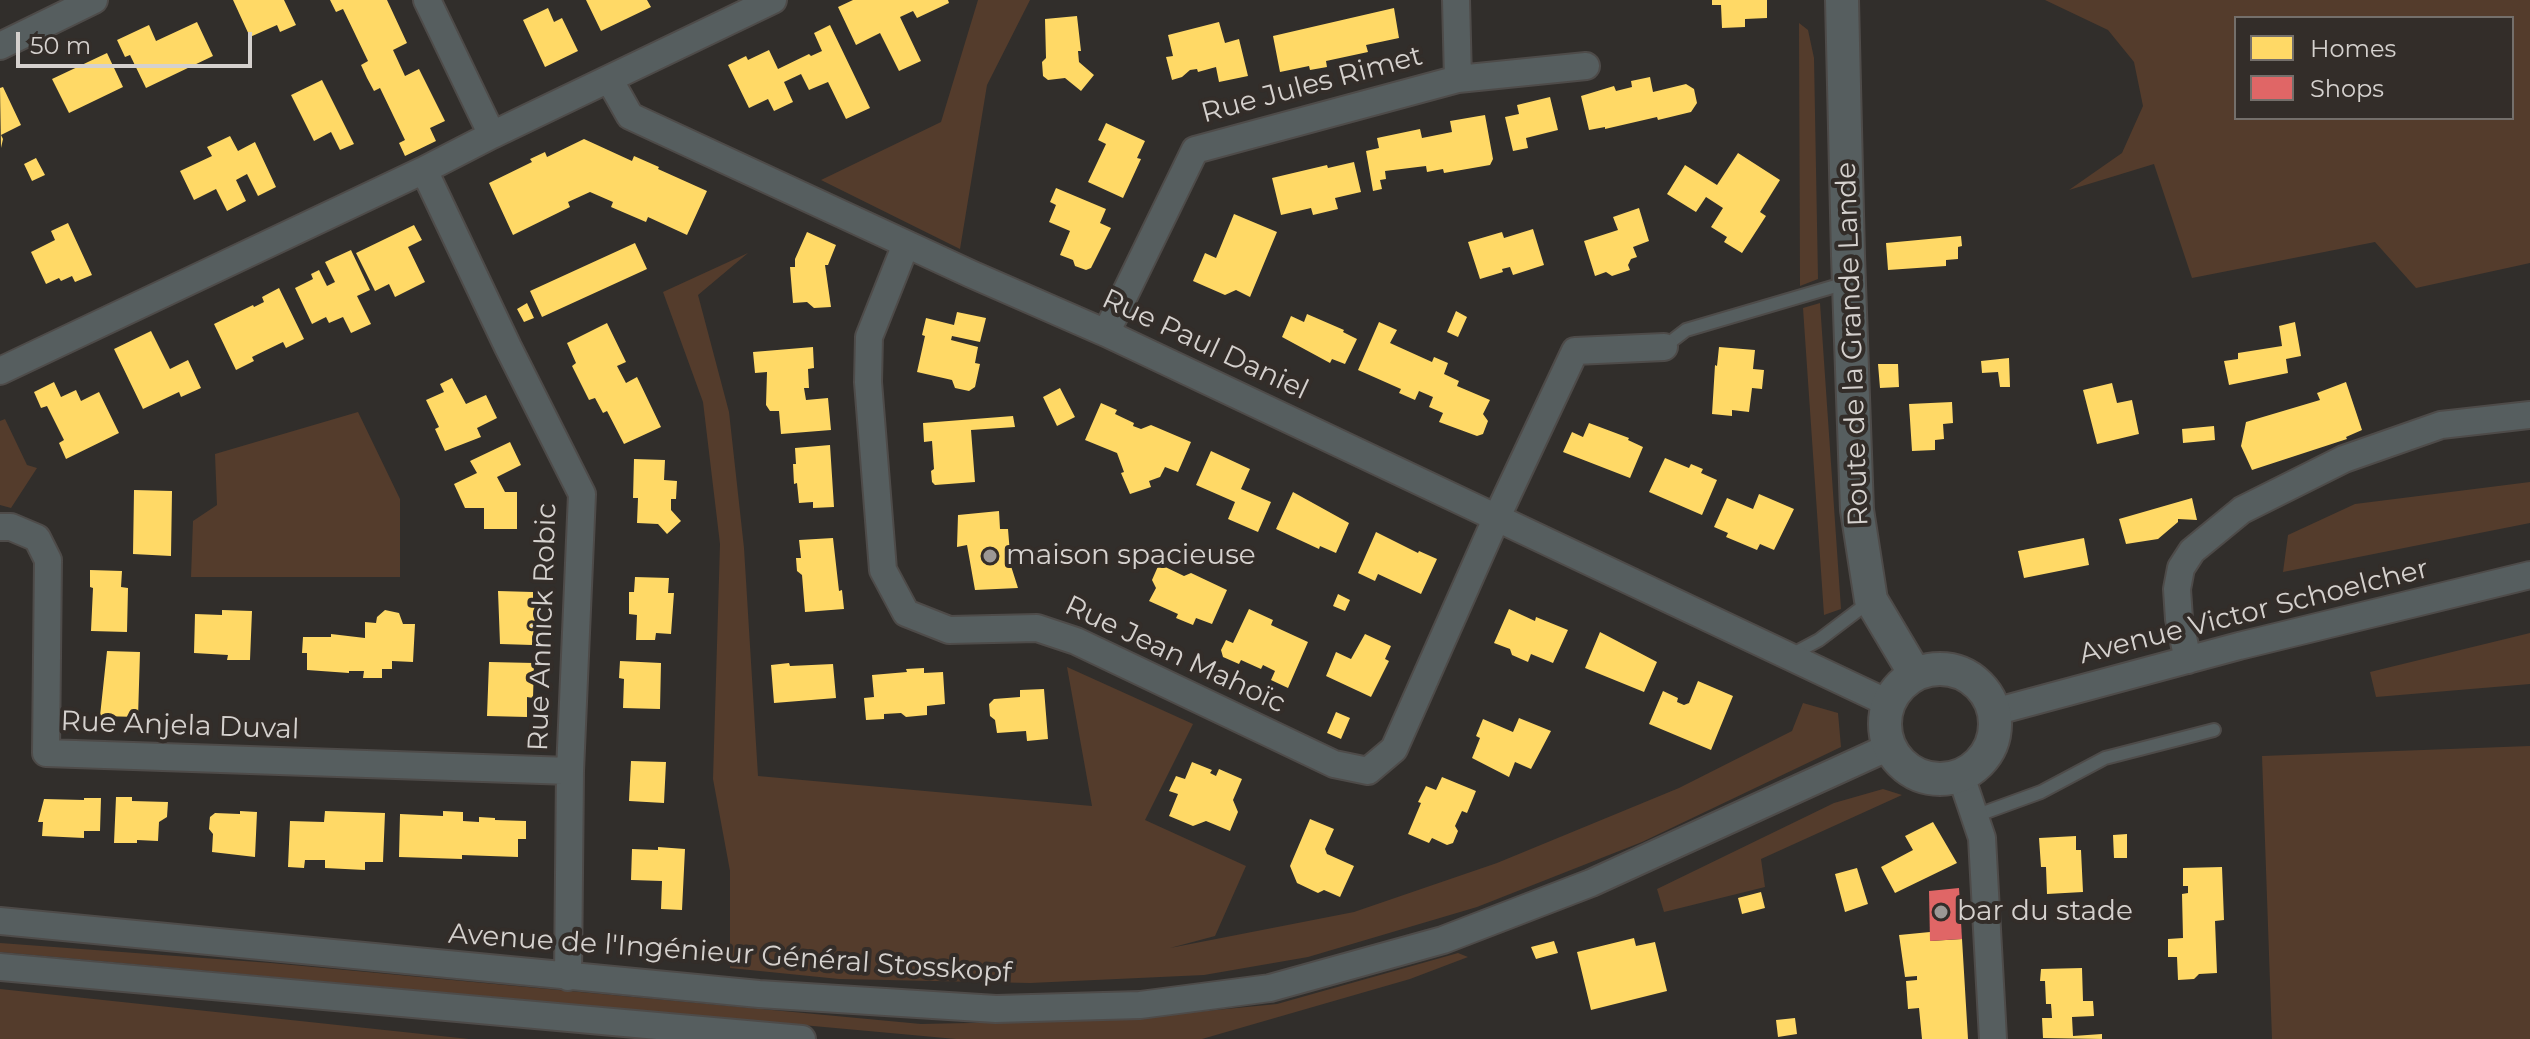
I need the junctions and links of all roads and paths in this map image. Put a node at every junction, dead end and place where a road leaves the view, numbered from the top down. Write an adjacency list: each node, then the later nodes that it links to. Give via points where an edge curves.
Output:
1 (94, 0): 6 (street)
2 (427, 0): 10 (street)
3 (773, 0): 8 (street)
4 (1456, 0): 9 (street, Rue Jules Rimet)
5 (1842, 0): 13 (street, Route de la Grande Lande)
6 (0, 46)
7 (1586, 66): 9 (street, Rue Jules Rimet)
8 (609, 79): 10 (street); 12 (street, Rue Paul Daniel, via 630,116)
9 (1458, 79): 14 (street, Rue Jules Rimet, via 1195,150)
10 (492, 135): 11 (street)
11 (424, 170): 16 (street); 29 (street, Rue Annick Robic, via 582,494)
12 (906, 244): 14 (street, Rue Paul Daniel); 18 (street, Rue Jean Mahoïc, via 869,337 868,382 883,570 906,613 949,630 1037,628 1076,641 1334,764 1368,771 1394,749)
13 (1849, 282): 15 (lane, via 1686,330); 21 (street, Route de la Grande Lande, via 1857,510)
14 (1106, 333): 18 (street, Rue Paul Daniel)
15 (1664, 347): 18 (street, via 1575,351)
16 (0, 371)
17 (2530, 415): 23 (street, via 2441,425 2344,459 2242,510 2192,551 2181,568 2179,619)
18 (1496, 519): 22 (street, Rue Paul Daniel)
19 (0, 527): 29 (street, Rue Anjela Duval, via 37,538 48,560 46,753)
20 (2530, 575): 23 (street, Avenue Victor Schoelcher)
21 (1871, 600): 22 (lane); 24 (street, Route de la Grande Lande)
22 (1789, 656): 25 (street, Rue Paul Daniel)
23 (2188, 660): 26 (street, Avenue Victor Schoelcher)
24 (1915, 674): 25 (street); 26 (street, via 1940,669 1964,674 1983,690)
25 (1888, 703): 28 (street, via 1884,725)
26 (1994, 712): 30 (street, via 1994,738 1982,761)
27 (2214, 730): 31 (lane, via 2105,758 2041,792)
28 (1889, 747): 30 (street, via 1919,776); 34 (street, Avenue de l'Ingénieur Général Stosskopf, via 1576,889 1443,940 1270,988 1140,1005 996,1009)
29 (570, 771): 34 (street, Rue Annick Robic)
30 (1961, 776): 31 (street)
31 (1975, 816): 36 (street, via 1982,838)
32 (0, 921): 34 (street, Avenue de l'Ingénieur Général Stosskopf)
33 (0, 967): 35 (street)
34 (568, 977)
35 (802, 1039)
36 (1993, 1039)

